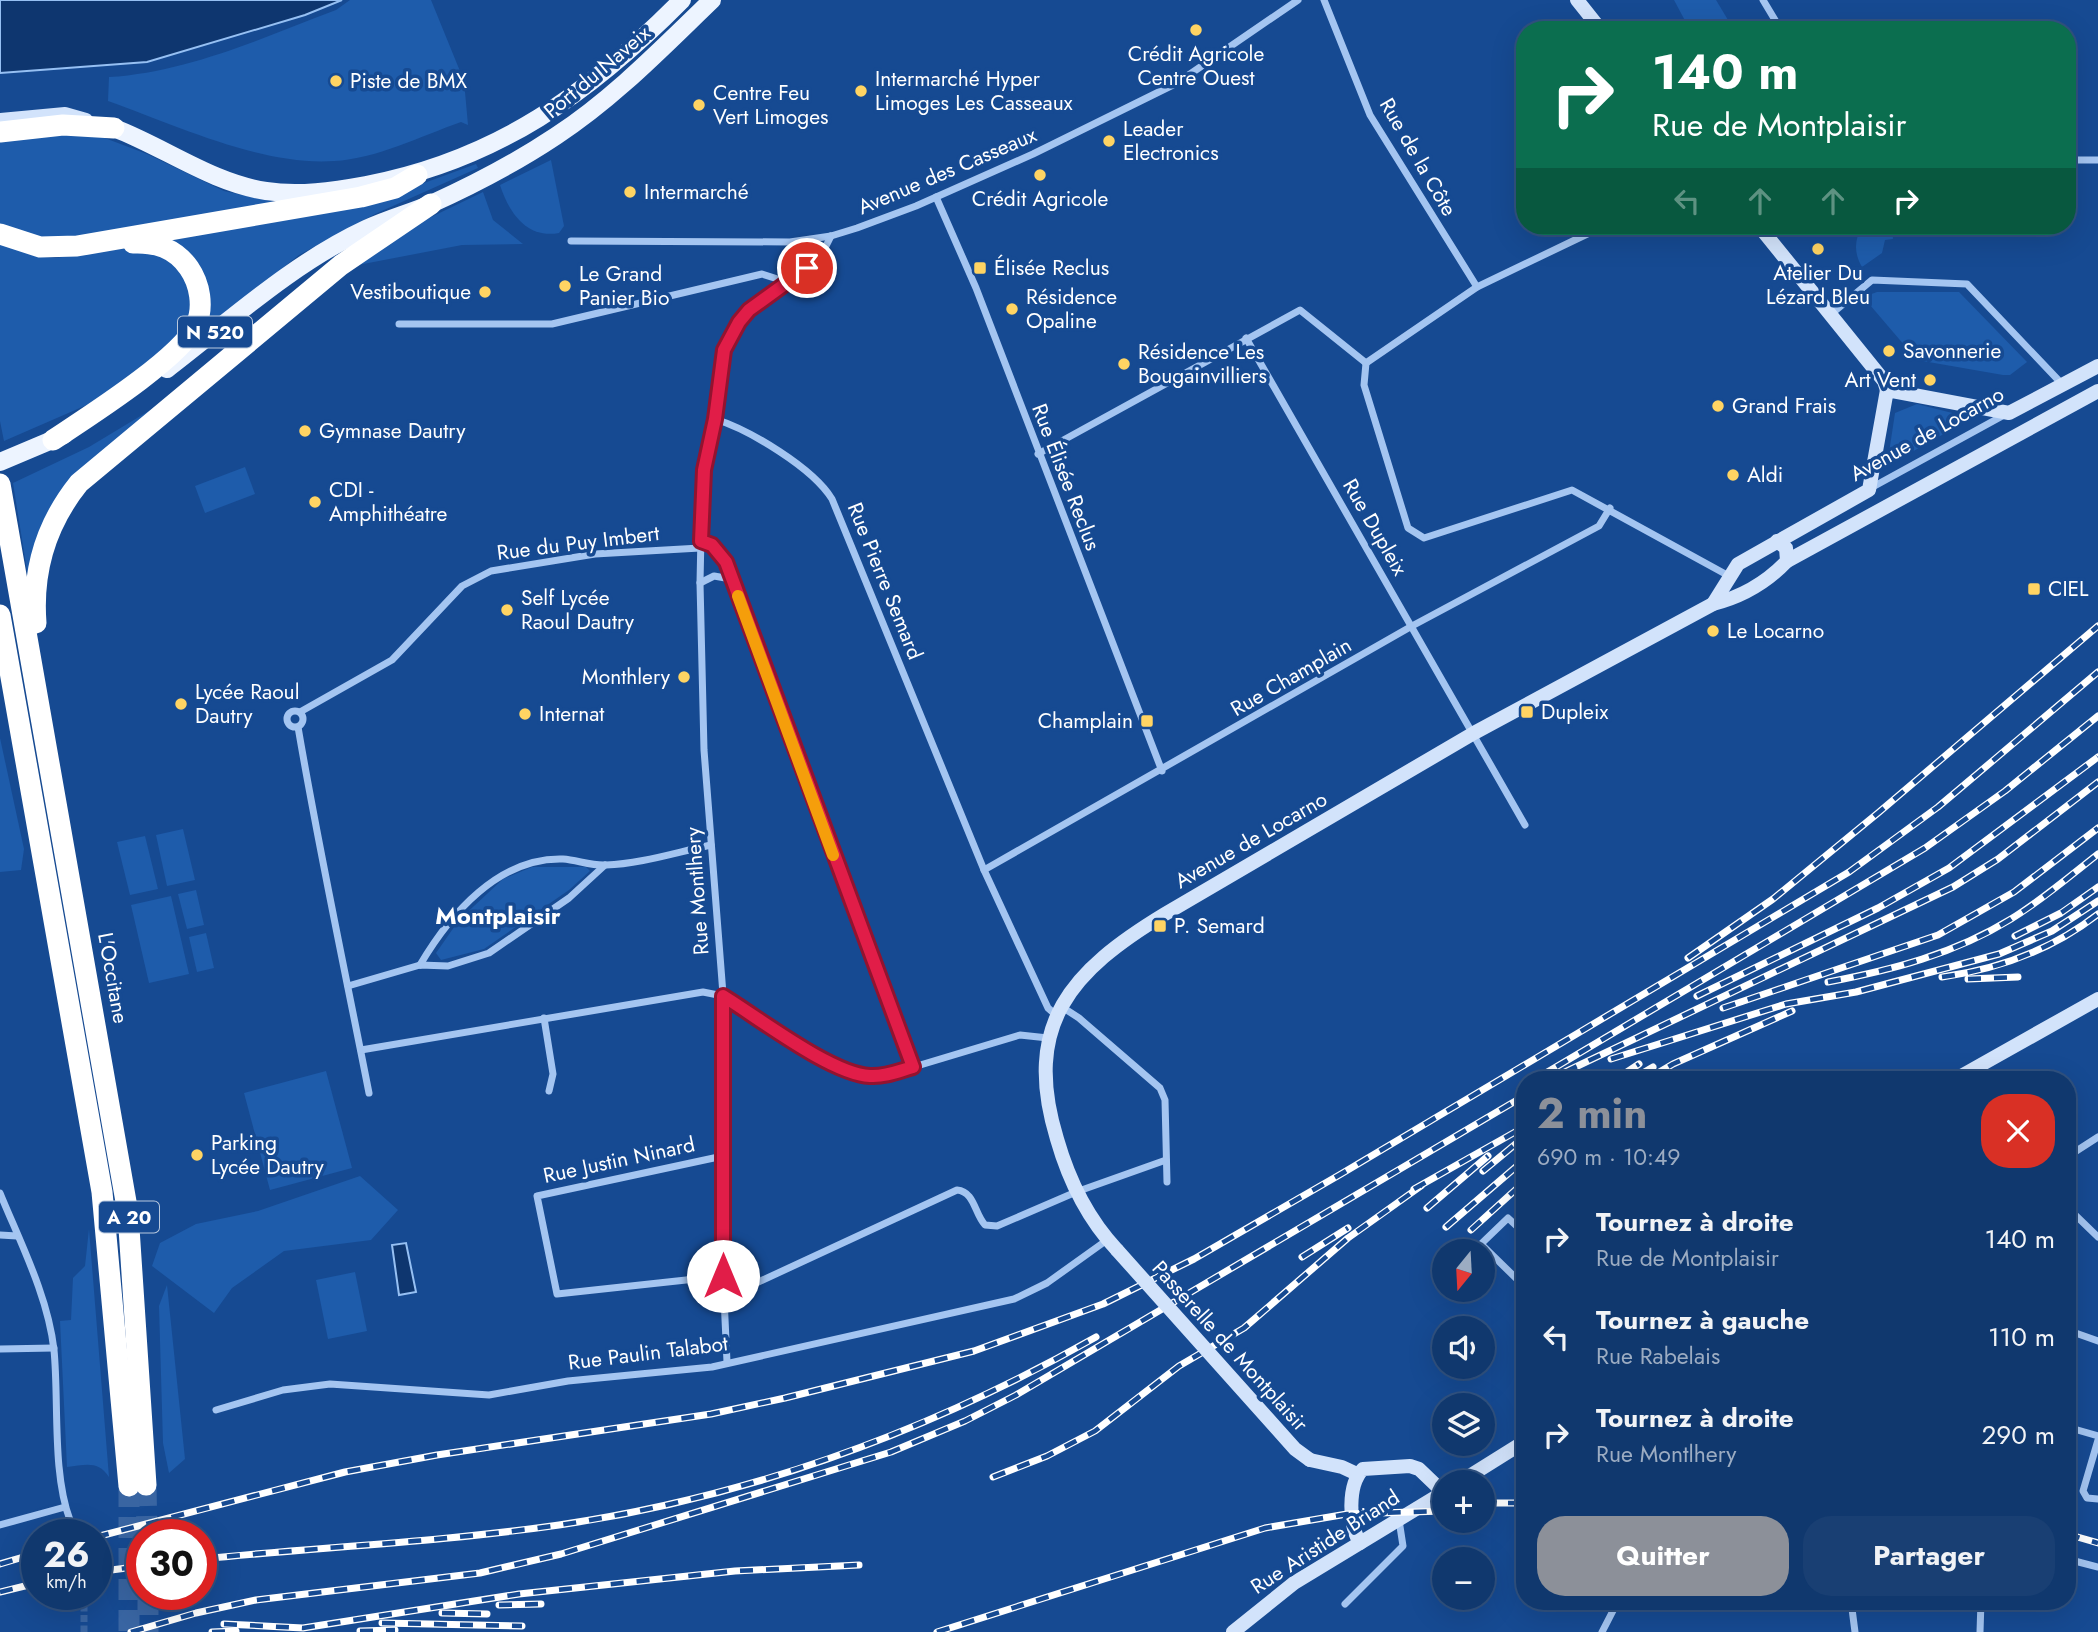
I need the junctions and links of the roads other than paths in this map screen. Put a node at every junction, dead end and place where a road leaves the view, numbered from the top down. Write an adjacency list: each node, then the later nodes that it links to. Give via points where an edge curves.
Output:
1 (682, 0): 14 (main road, Port du Naveix, via 584,88 495,143)
2 (712, 0): 16 (main road, Port du Naveix / N 520, via 593,110 502,168)
3 (1298, 0): 15 (street, Avenue des Casseaux, via 1177,83)
4 (1324, 0): 24 (street, Rue de la Côte, via 1370,115)
5 (1577, 0): 7 (street)
6 (1763, 0): 8 (street)
7 (1594, 21)
8 (1776, 21)
9 (0, 120): 10 (street, via 65,114)
10 (114, 128): 11 (highway, via 63,125); 14 (main road, Port du Naveix, via 212,173 265,191 315,192)
11 (0, 132)
12 (2076, 160): 13 (street)
13 (2098, 160)
14 (417, 175): 22 (highway, via 395,188 361,197)
15 (936, 197): 20 (street, Avenue des Casseaux); 36 (street, Rue Élisée Reclus, via 964,257)
16 (431, 204): 35 (main road, N 520, via 366,229 321,254 146,386 100,417); 55 (highway, via 341,265 155,417 71,493 46,538 35,588)
17 (0, 234): 22 (highway, via 48,248)
18 (1586, 235): 24 (street)
19 (1766, 235): 25 (street)
20 (831, 236): 21 (street, Avenue des Casseaux, via 790,242); 23 (street, via 823,252)
21 (571, 241)
22 (100, 242): 35 (highway, via 157,244 174,253 197,282 199,313 196,325 175,351)
23 (787, 282): 26 (street, via 762,274 552,324); 34 (street, via 739,322 724,350)
24 (1477, 288): 28 (street)
25 (1830, 315): 30 (street, via 1872,280 1967,284); 31 (street)
26 (399, 324)
27 (1247, 338): 28 (street, via 1300,310); 36 (street); 50 (street, Rue Dupleix)
28 (1366, 363): 40 (street, via 1364,385 1408,528 1423,538 1572,490)
29 (2098, 366): 30 (street, Avenue de Locarno)
30 (2062, 384): 33 (street, Avenue de Locarno)
31 (1887, 390): 33 (street); 39 (street)
32 (2098, 391): 43 (street, Avenue de Locarno)
33 (2009, 413): 39 (street, Avenue de Locarno)
34 (715, 419): 42 (street, Rue Montlhery, via 702,488); 61 (street, Rue Pierre Semard, via 762,442 819,482 832,499)
35 (53, 440): 37 (main road, N 520)
36 (1038, 454): 56 (street, Rue Élisée Reclus)
37 (0, 462)
38 (0, 486): 55 (highway, L'Occitane / A 20)
39 (1869, 490): 41 (street, Avenue de Locarno)
40 (1610, 508): 44 (street); 50 (street, Rue Champlain, via 1599,526)
41 (1777, 541): 43 (street, via 1786,548); 44 (street, Avenue de Locarno, via 1738,564)
42 (700, 544): 45 (street, via 721,553); 46 (street, Rue Montlhery); 52 (street, Rue du Puy Imbert, via 491,571 462,586 392,660)
43 (1787, 561): 47 (street, Avenue de Locarno, via 1773,576)
44 (1729, 576): 47 (street); 48 (street)
45 (731, 579): 46 (street, via 714,576); 70 (street)
46 (700, 583): 59 (street, Rue Montlhery)
47 (1743, 592): 48 (street, Avenue de Locarno)
48 (1713, 604): 54 (street, Avenue de Locarno)
49 (0, 615): 57 (highway, L'Occitane / A 20)
50 (1412, 626): 54 (street, Rue Dupleix); 56 (street, Rue Champlain)
51 (0, 699): 57 (highway)
52 (300, 712): 53 (street, via 303,719); 53 (street, via 287,716 290,725)
53 (298, 727): 63 (street)
54 (1474, 733): 58 (street, Rue Dupleix); 66 (street, Avenue de Locarno, via 1118,943 1072,990)
55 (45, 737): 57 (highway, L'Occitane / A 20, via 128,1213 136,1296 138,1485 102,1192)
56 (1162, 771): 61 (street, Rue Champlain)
57 (35, 816)
58 (1525, 825)
59 (711, 845): 60 (street); 64 (street, Rue Montlhery)
60 (605, 865): 62 (street, via 569,898 489,953 448,966); 62 (street, via 562,859 502,873 434,940)
61 (984, 870): 66 (street, Rue Pierre Semard, via 1048,1008)
62 (420, 965): 63 (street)
63 (348, 986): 69 (street)
64 (723, 996): 67 (street, via 703,992); 70 (street, via 857,1075 887,1075); 76 (street, Rue Montlhery)
65 (2098, 999): 71 (street)
66 (1059, 1011): 68 (street, Avenue de Locarno); 77 (street, via 1079,1017 1160,1088 1165,1100)
67 (544, 1018): 69 (street); 72 (street, via 553,1074)
68 (1048, 1038): 70 (street, via 1020,1035); 80 (street, Avenue de Locarno, via 1045,1093)
69 (361, 1050): 73 (street)
70 (913, 1067)
71 (1970, 1071)
72 (549, 1091)
73 (369, 1093)
74 (2098, 1137): 75 (street)
75 (2076, 1151)
76 (723, 1156): 87 (street, Rue Montlhery); 87 (street, Rue Justin Ninard, via 537,1196 557,1294)
77 (1166, 1160): 78 (street); 80 (street)
78 (1167, 1182)
79 (0, 1192): 84 (street)
80 (1076, 1192): 86 (street, Avenue de Locarno); 89 (street, via 991,1227 981,1220 965,1191 957,1191)
81 (2076, 1216): 85 (street)
82 (1516, 1226): 88 (street, via 1508,1218 1481,1244)
83 (0, 1235): 84 (street)
84 (17, 1236): 92 (street, via 48,1316)
85 (2098, 1237)
86 (1112, 1245): 94 (street, Rue Paulin Talabot, via 1014,1299); 100 (street, Passerelle de Montplaisir, bridge, via 1295,1449 1310,1460)
87 (723, 1276): 89 (street, Rue Montlhery)
88 (1516, 1278)
89 (724, 1298): 94 (street, Rue Montlhery)
90 (2076, 1333): 91 (street)
91 (2098, 1340)
92 (54, 1348): 93 (street); 104 (street)
93 (0, 1349)
94 (727, 1362): 95 (street, Rue Paulin Talabot, via 489,1395 330,1384 284,1390)
95 (216, 1410)
96 (2076, 1430): 97 (street)
97 (2098, 1438): 103 (street, via 2083,1491 2087,1498)
98 (1516, 1447): 99 (street)
99 (1479, 1470)
100 (1357, 1475): 101 (street, via 1370,1466 1410,1466); 108 (street, via 1353,1532)
101 (1432, 1480)
102 (1432, 1499): 106 (street, Rue Aristide Briand)
103 (2098, 1499)
104 (65, 1507): 105 (street); 107 (street)
105 (70, 1519)
106 (1399, 1519): 108 (street, Rue Aristide Briand); 111 (street, via 1403,1546)
107 (0, 1525)
108 (1360, 1544): 115 (street, Rue Aristide Briand, via 1294,1583)
109 (2076, 1561): 110 (street)
110 (2098, 1567)
111 (1345, 1604)
112 (1613, 1610): 116 (street)
113 (1851, 1610): 117 (street)
114 (1981, 1610): 118 (street)
115 (1233, 1632)
116 (1602, 1632)
117 (1855, 1632)
118 (1980, 1632)

